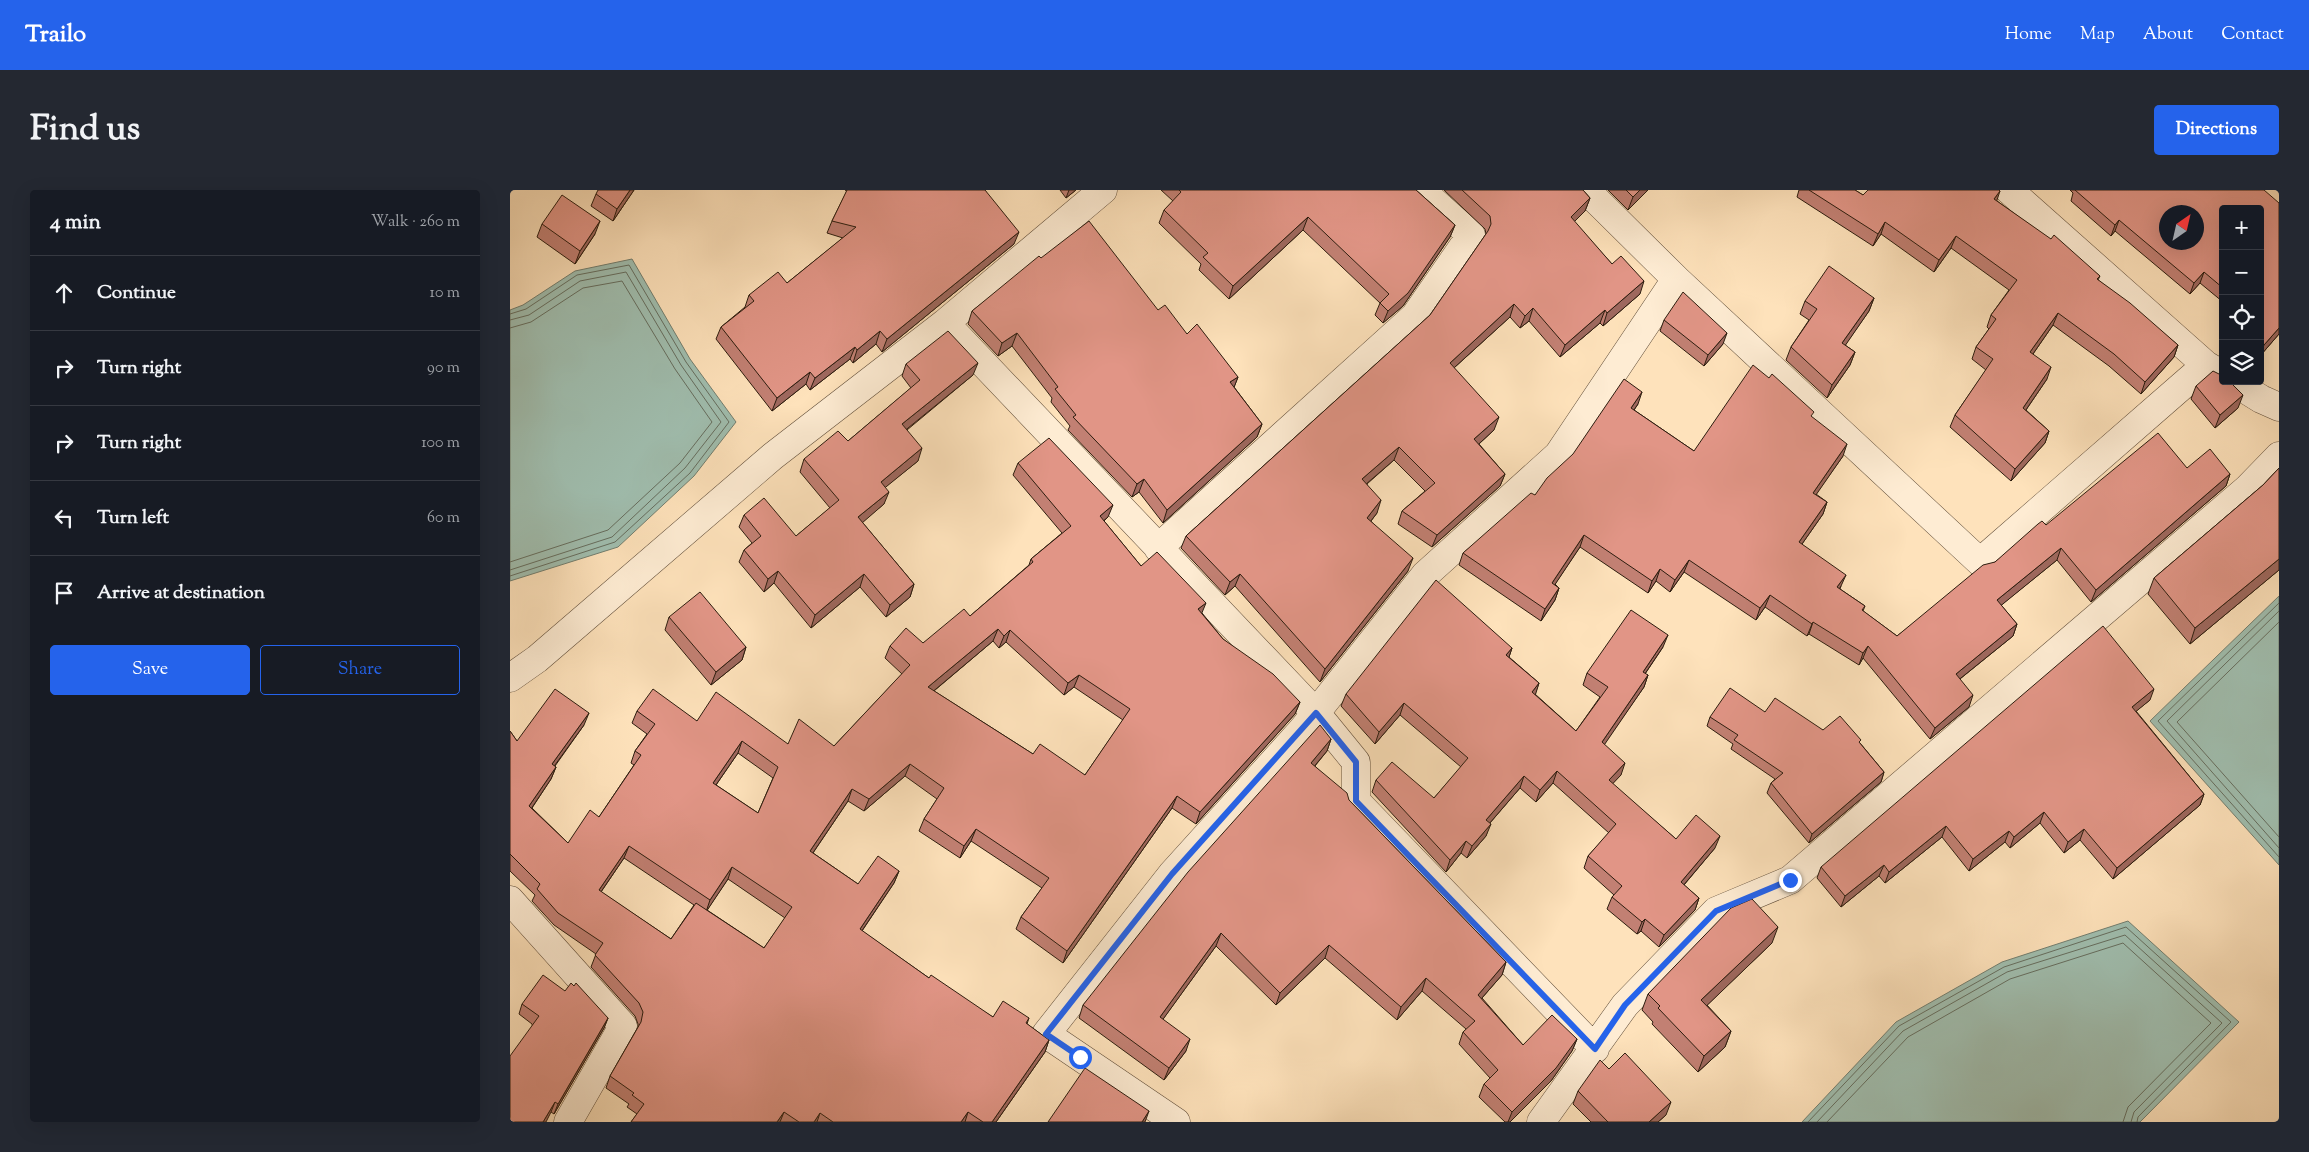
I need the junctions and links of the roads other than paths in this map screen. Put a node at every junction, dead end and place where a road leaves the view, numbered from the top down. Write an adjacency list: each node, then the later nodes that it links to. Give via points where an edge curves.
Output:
1 (1103, 190): 6 (street)
2 (1421, 190): 11 (street, via 1471,235 1415,316)
3 (1586, 190): 5 (street)
4 (2009, 190): 7 (street)
5 (1676, 280): 7 (street, via 1980,562); 13 (street, via 1558,455 1425,575)
6 (945, 323): 11 (street); 12 (street, via 773,456 537,659)
7 (2214, 370)
8 (2239, 385): 9 (street)
9 (2279, 407)
10 (2279, 456): 15 (street, via 2247,488 1790,880 1716,911 1625,1005)
11 (1158, 548): 13 (street)
12 (510, 678)
13 (1316, 713): 15 (street, via 1356,762 1356,801); 17 (street, via 1172,874 1046,1034)
14 (510, 900): 16 (street, via 623,1026)
15 (1595, 1049): 18 (street)
16 (568, 1122)
17 (1176, 1122)
18 (1541, 1122)

